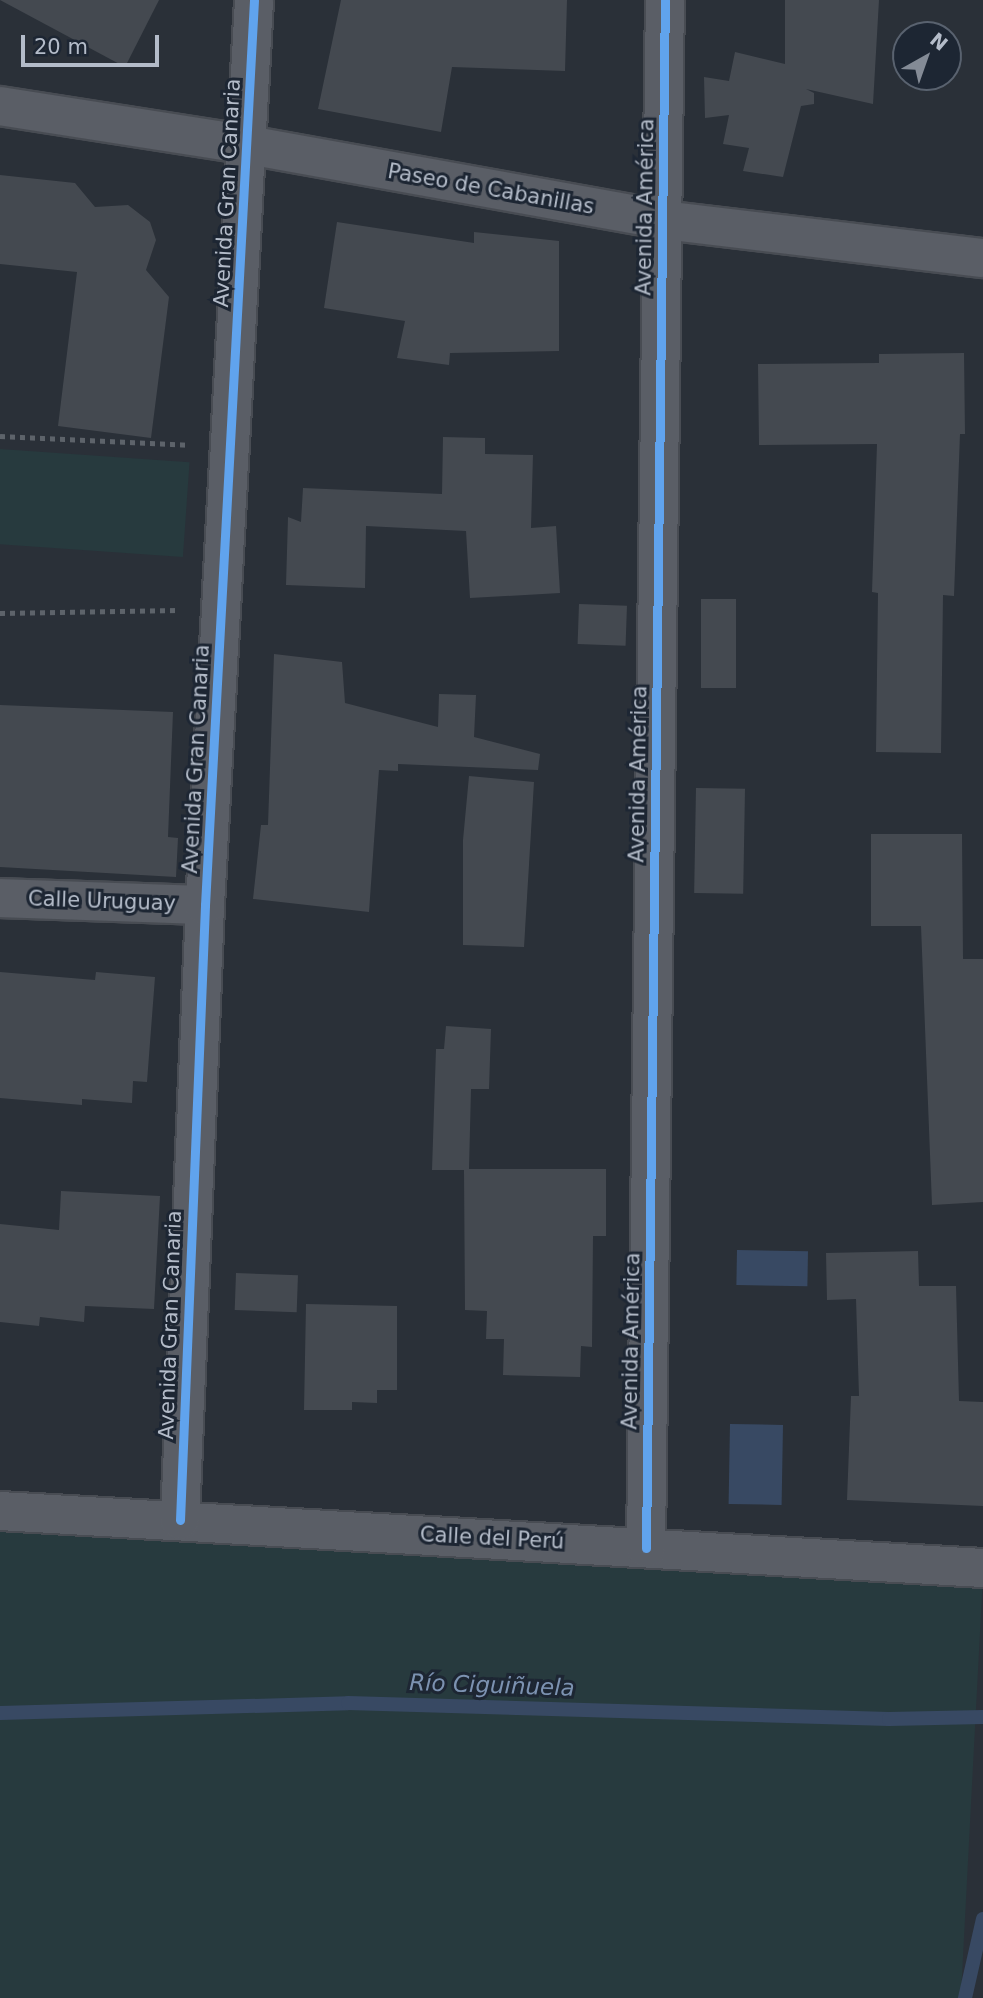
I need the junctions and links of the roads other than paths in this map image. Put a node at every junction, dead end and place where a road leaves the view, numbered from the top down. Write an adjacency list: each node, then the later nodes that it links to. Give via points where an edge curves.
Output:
1 (254, 0): 4 (street, Avenida Gran Canaria)
2 (665, 0): 5 (street, Avenida América)
3 (0, 106): 4 (street, Paseo de Cabanillas)
4 (248, 145): 5 (street, Paseo de Cabanillas); 8 (street, Avenida Gran Canaria)
5 (663, 220): 6 (street, Paseo de Cabanillas); 11 (street, Avenida América)
6 (983, 258)
7 (0, 898): 8 (street, Calle Uruguay)
8 (205, 905): 10 (street, Avenida Gran Canaria)
9 (0, 1511): 10 (street, Calle del Perú)
10 (180, 1520): 11 (street, Calle del Perú)
11 (646, 1548): 12 (street, Calle del Perú)
12 (983, 1568)

